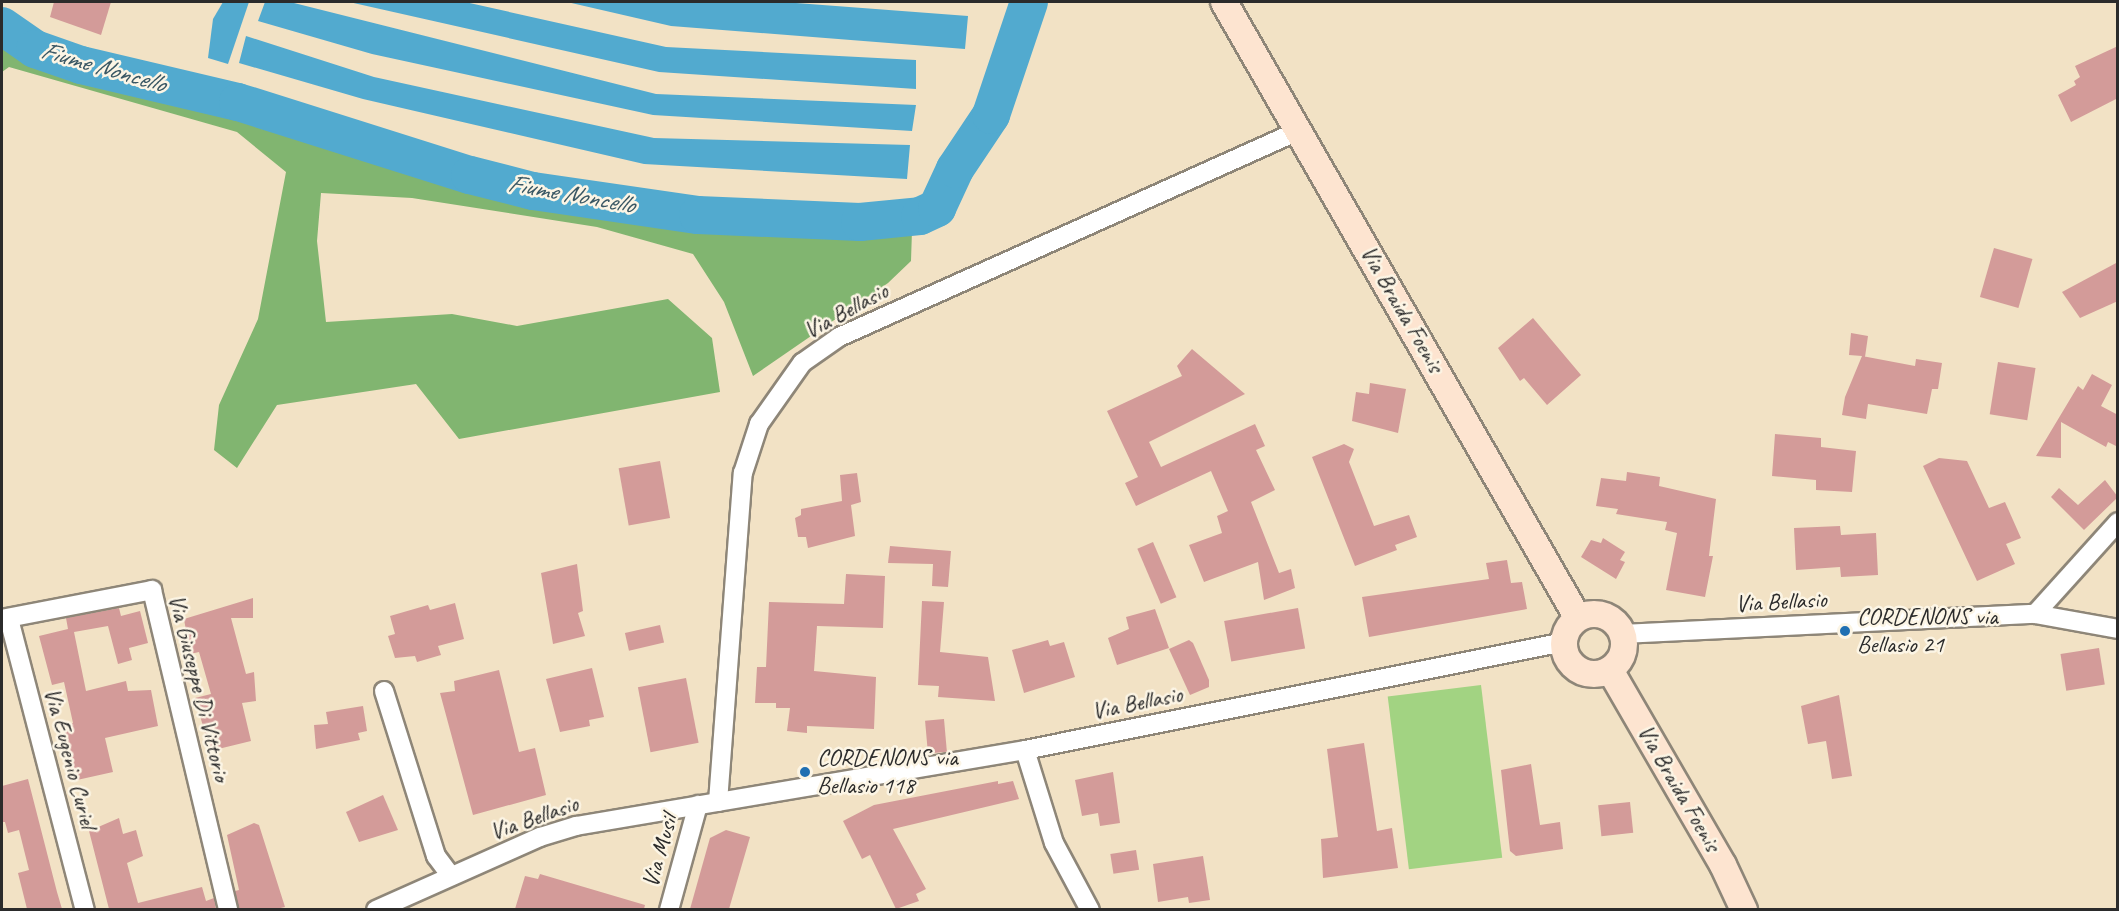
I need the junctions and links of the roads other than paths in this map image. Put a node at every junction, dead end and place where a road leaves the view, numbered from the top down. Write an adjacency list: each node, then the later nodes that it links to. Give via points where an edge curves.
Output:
1 (1224, 2): 2 (street, Via Braida Foenis)
2 (1298, 131): 5 (street, Via Braida Foenis); 13 (street, Via Bellasio, via 839,337 802,363 759,424 743,473)
3 (2118, 522): 4 (street)
4 (2035, 614): 7 (street, Via Bellasio); 8 (street, Via Bellasio)
5 (1578, 618): 8 (street, via 1599,614 1612,620); 9 (street, via 1566,632)
6 (5, 619): 16 (street, Via Eugenio Curiel); 17 (street, Via Giuseppe Di Vittorio, via 152,590)
7 (2118, 629)
8 (1623, 634): 10 (street, via 1623,652)
9 (1564, 642): 10 (street, via 1568,658 1578,669 1589,674); 12 (street, Via Bellasio)
10 (1610, 669): 21 (street, Via Braida Foenis)
11 (384, 691): 15 (street, via 436,856)
12 (1025, 750): 13 (street, Via Bellasio); 20 (street, via 1054,843)
13 (718, 802): 14 (street, Via Bellasio)
14 (698, 806): 15 (street, Via Bellasio, via 576,826 540,837); 19 (street, Via Musil)
15 (451, 876): 18 (street, Via Bellasio)
16 (86, 909)
17 (228, 909)
18 (376, 909)
19 (669, 909)
20 (1090, 909)
21 (1744, 909)

